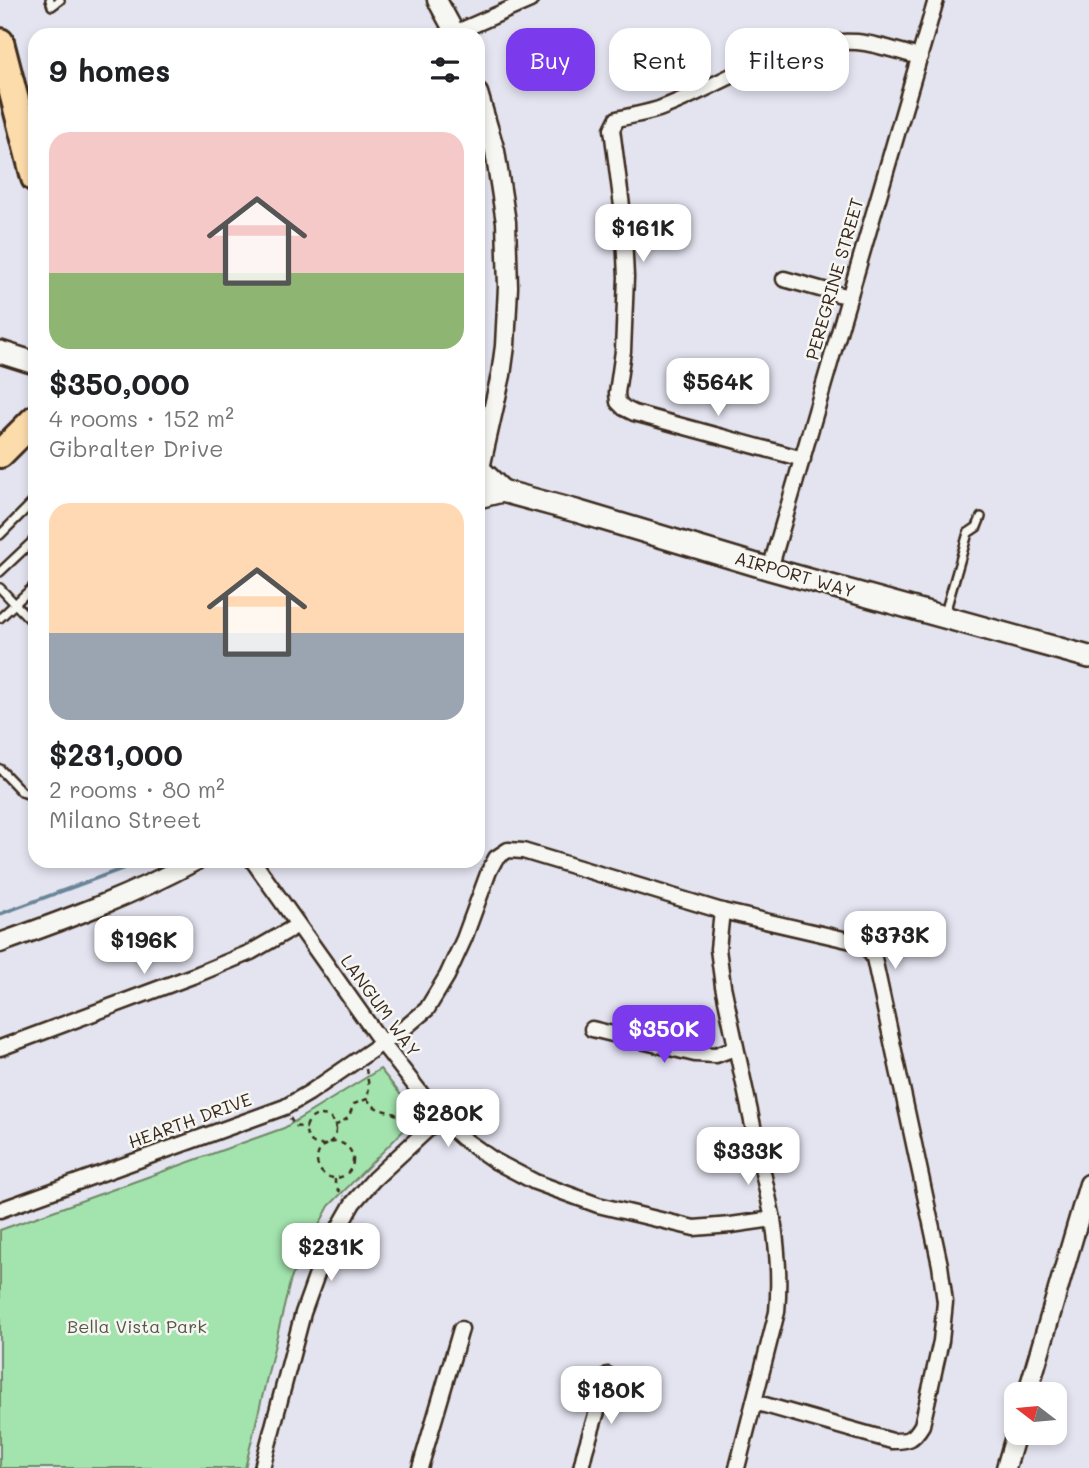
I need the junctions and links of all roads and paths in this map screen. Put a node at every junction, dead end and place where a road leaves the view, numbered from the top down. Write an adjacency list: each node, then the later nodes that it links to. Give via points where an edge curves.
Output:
1 (50, 0): 2 (lane, via 52,6)
2 (60, 0)
3 (437, 0): 6 (street)
4 (530, 0): 7 (street)
5 (936, 0): 9 (street, PEREGRINE STREET)
6 (452, 28)
7 (468, 28)
8 (0, 42): 11 (highway)
9 (920, 57): 13 (street, PEREGRINE STREET); 19 (street, via 859,42 782,52 663,108 617,120 612,129 626,276 618,402 634,413)
10 (485, 117): 17 (street, via 506,222 508,287 504,356)
11 (28, 151)
12 (784, 279): 13 (street)
13 (849, 297): 19 (street, PEREGRINE STREET)
14 (0, 352): 15 (main road)
15 (28, 361)
16 (28, 426): 18 (highway)
17 (485, 443)
18 (0, 454)
19 (803, 460): 27 (street, PEREGRINE STREET)
20 (485, 476): 21 (main road)
21 (502, 491): 22 (main road, AIRPORT WAY); 27 (main road, AIRPORT WAY)
22 (485, 495)
23 (28, 507): 25 (lane)
24 (981, 517): 32 (lane, via 968,533)
25 (0, 535)
26 (28, 546): 28 (lane)
27 (770, 569): 32 (main road, AIRPORT WAY)
28 (0, 572)
29 (0, 588): 31 (lane)
30 (28, 591): 31 (lane)
31 (15, 604): 33 (lane); 34 (lane)
32 (944, 617): 35 (main road, AIRPORT WAY)
33 (0, 618)
34 (28, 618)
35 (1089, 657)
36 (0, 769): 37 (lane)
37 (28, 794)
38 (182, 868): 42 (street, via 92,909)
39 (258, 868): 41 (street, LANGUM WAY)
40 (722, 911): 44 (street, HEARTH DRIVE, via 508,850 496,858 489,871 464,939 427,1009); 46 (street, via 718,949); 63 (street, via 865,944 874,958 945,1302 922,1425 906,1441)
41 (298, 925): 44 (street, LANGUM WAY); 45 (street, via 251,953)
42 (0, 943)
43 (592, 1029): 46 (street, via 695,1054 716,1055)
44 (382, 1044): 47 (street, HEARTH DRIVE); 50 (street, LANGUM WAY)
45 (0, 1048)
46 (735, 1048): 59 (street)
47 (363, 1056): 48 (path); 49 (street, HEARTH DRIVE)
48 (367, 1099): 51 (path, via 354,1104 348,1118); 53 (path)
49 (285, 1107): 52 (path, via 295,1126); 58 (street, HEARTH DRIVE)
50 (440, 1118): 53 (street); 59 (street, LANGUM WAY, via 495,1161 535,1182 598,1205 694,1227)
51 (335, 1126): 52 (path, via 322,1115 313,1118); 54 (path)
52 (307, 1128): 54 (path, via 313,1142)
53 (422, 1134): 57 (street)
54 (327, 1144): 55 (path, via 317,1165 324,1175); 55 (path, via 344,1144 354,1159 351,1170)
55 (335, 1179): 57 (path, via 338,1191)
56 (1089, 1184): 62 (street)
57 (353, 1203): 65 (street, via 314,1279)
58 (0, 1210)
59 (773, 1219): 63 (street, via 780,1285)
60 (461, 1329): 66 (street)
61 (608, 1375): 67 (street)
62 (1031, 1382)
63 (754, 1402): 68 (street)
64 (1012, 1446): 69 (street)
65 (262, 1468)
66 (420, 1468)
67 (581, 1468)
68 (737, 1468)
69 (1006, 1468)

